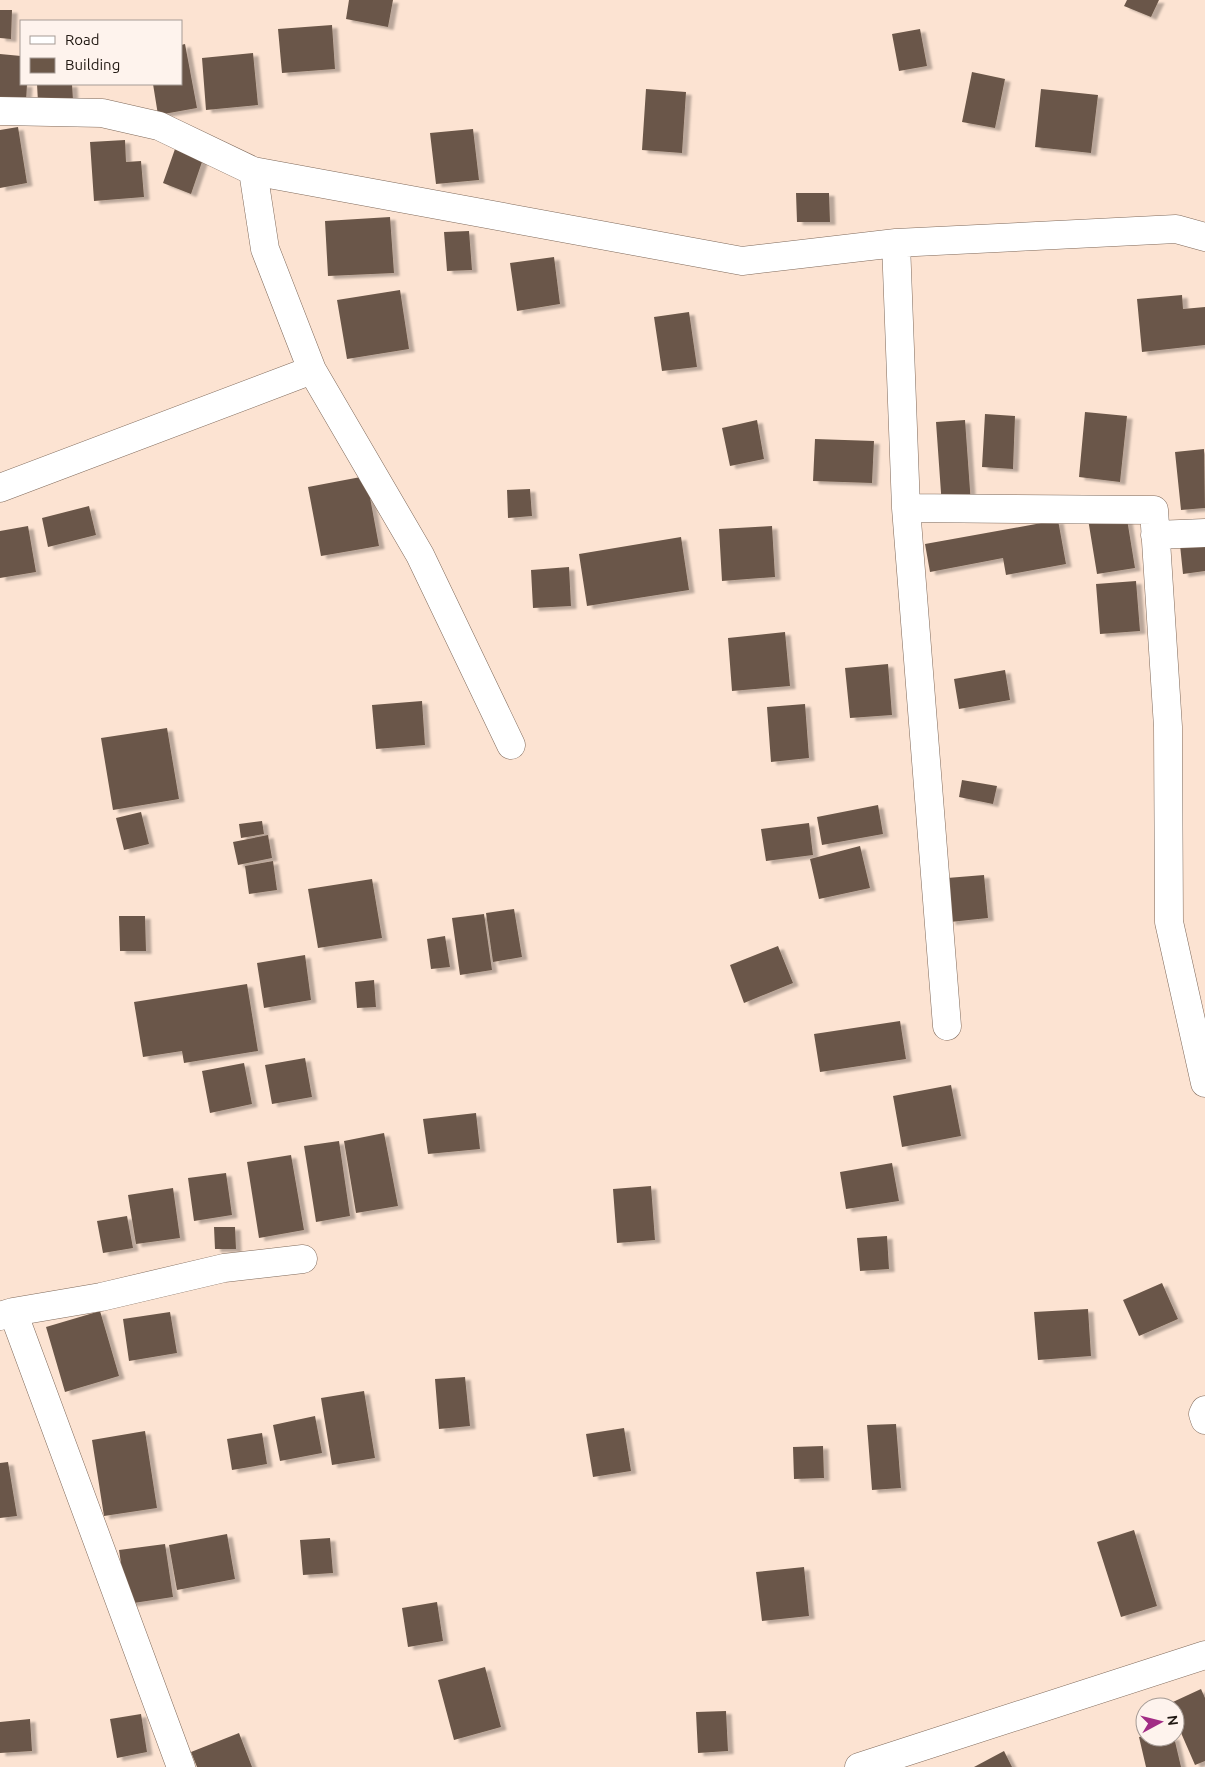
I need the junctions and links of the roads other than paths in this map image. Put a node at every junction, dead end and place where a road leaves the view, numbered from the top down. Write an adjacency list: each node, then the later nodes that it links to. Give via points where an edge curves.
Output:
1 (0, 111): 2 (street, via 102,112 159,126)
2 (253, 171): 4 (street, via 742,261); 5 (street, via 265,250)
3 (1205, 237): 4 (street, via 1176,229)
4 (896, 243): 7 (street)
5 (312, 370): 6 (street); 10 (street, via 420,555)
6 (0, 488)
7 (906, 508): 9 (street, via 1154,510); 11 (street)
8 (1205, 533): 9 (street)
9 (1155, 535): 12 (street, via 1168,727 1169,922)
10 (511, 745)
11 (948, 1026)
12 (1205, 1084)
13 (303, 1259): 14 (street, via 224,1268)
14 (6, 1314): 18 (street)
15 (1205, 1410): 16 (street)
16 (1205, 1420)
17 (1205, 1656): 19 (street)
18 (181, 1767)
19 (859, 1767)

